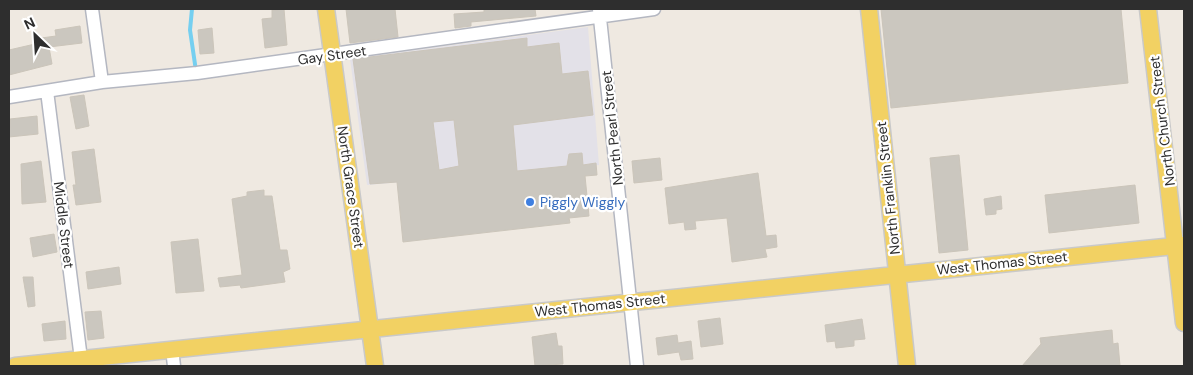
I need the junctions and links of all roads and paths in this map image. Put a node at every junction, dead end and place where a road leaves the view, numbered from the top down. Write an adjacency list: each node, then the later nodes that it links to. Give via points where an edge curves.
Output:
1 (92, 9): 8 (street)
2 (326, 9): 7 (main road, North Grace Street)
3 (654, 9): 6 (street, Gay Street)
4 (869, 9): 12 (main road, North Franklin Street)
5 (1148, 9): 11 (main road, North Church Street)
6 (600, 13): 7 (street, Gay Street); 13 (street, North Pearl Street)
7 (332, 55): 8 (street, Gay Street); 15 (main road, North Grace Street)
8 (102, 82): 9 (street, Gay Street)
9 (48, 91): 10 (street, Gay Street); 17 (street, Middle Street)
10 (9, 97)
11 (1180, 245): 12 (main road, West Thomas Street); 14 (main road, North Church Street)
12 (897, 274): 13 (main road, West Thomas Street); 22 (main road, North Franklin Street)
13 (630, 302): 15 (main road, West Thomas Street); 21 (street, North Pearl Street)
14 (1184, 323)
15 (372, 328): 16 (main road, West Thomas Street); 20 (main road, North Grace Street)
16 (172, 349): 17 (main road, West Thomas Street); 19 (street)
17 (81, 359): 18 (main road, West Thomas Street)
18 (15, 366)
19 (174, 366)
20 (375, 366)
21 (637, 366)
22 (907, 366)

